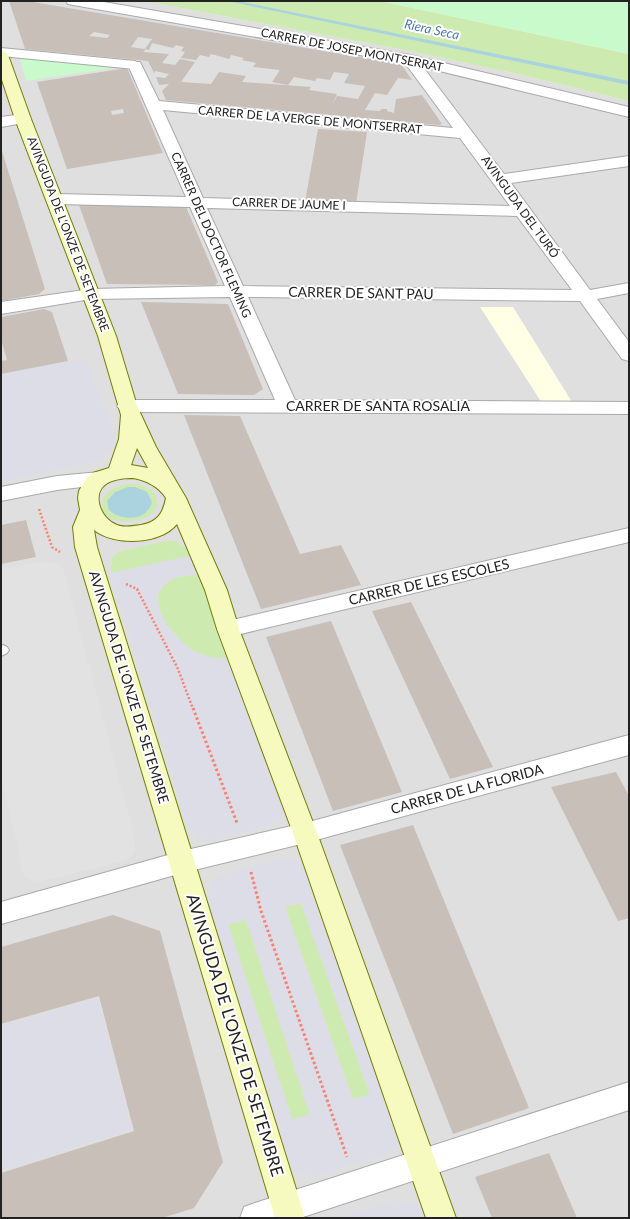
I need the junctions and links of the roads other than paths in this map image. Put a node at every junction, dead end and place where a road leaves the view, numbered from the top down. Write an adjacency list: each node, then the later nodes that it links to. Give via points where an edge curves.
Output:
1 (73, 1): 3 (street, CARRER DE JOSEP MONTSERRAT)
2 (1, 54): 4 (street); 7 (main road, AVINGUDA DE L'ONZE DE SETEMBRE)
3 (410, 59): 6 (street, CARRER DE JOSEP MONTSERRAT); 9 (street, AVINGUDA DEL TURÓ)
4 (136, 64): 5 (street, CARRER DEL DOCTOR FLEMING)
5 (154, 105): 9 (street, CARRER DE LA VERGE DE MONTSERRAT); 13 (street, CARRER DEL DOCTOR FLEMING)
6 (629, 112)
7 (23, 119): 8 (street); 12 (main road, AVINGUDA DE L'ONZE DE SETEMBRE)
8 (1, 122)
9 (466, 134): 11 (street, AVINGUDA DEL TURÓ)
10 (629, 161): 11 (street)
11 (500, 180): 14 (street, AVINGUDA DEL TURÓ)
12 (56, 199): 13 (street, CARRER DE JAUME I); 17 (main road, AVINGUDA DE L'ONZE DE SETEMBRE)
13 (197, 202): 14 (street, CARRER DE JAUME I); 16 (street, CARRER DEL DOCTOR FLEMING)
14 (522, 211): 18 (street, AVINGUDA DEL TURÓ)
15 (629, 288): 18 (street, CARRER DE SANT PAU)
16 (236, 291): 17 (street, CARRER DE SANT PAU); 18 (street, CARRER DE SANT PAU); 21 (street, CARRER DEL DOCTOR FLEMING)
17 (92, 294): 19 (street, CARRER DE SANT PAU); 23 (main road, AVINGUDA DE L'ONZE DE SETEMBRE)
18 (585, 296): 20 (street, AVINGUDA DEL TURÓ)
19 (1, 308)
20 (629, 356)
21 (287, 405): 22 (street, CARRER DE SANTA ROSALIA); 23 (street, CARRER DE SANTA ROSALIA)
22 (629, 408)
23 (128, 410): 24 (main road, AVINGUDA DE L'ONZE DE SETEMBRE, via 132,432); 26 (main road, AVINGUDA DE L'ONZE DE SETEMBRE)
24 (118, 472): 25 (main road); 26 (main road, via 142,472)
25 (99, 478): 27 (street); 28 (main road, via 90,490 87,501)
26 (172, 492): 28 (main road, via 173,514 166,523 149,531 127,534 108,530 98,522); 30 (main road, AVINGUDA DE L'ONZE DE SETEMBRE, via 216,590)
27 (1, 494)
28 (90, 510): 33 (main road, AVINGUDA DE L'ONZE DE SETEMBRE, via 83,527 86,547)
29 (629, 535): 30 (street, CARRER DE LES ESCOLES)
30 (228, 629): 32 (main road, AVINGUDA DE L'ONZE DE SETEMBRE)
31 (629, 745): 32 (street, CARRER DE LA FLORIDA)
32 (305, 833): 33 (street); 36 (main road, AVINGUDA DE L'ONZE DE SETEMBRE)
33 (182, 862): 34 (street); 37 (main road, AVINGUDA DE L'ONZE DE SETEMBRE)
34 (1, 913)
35 (629, 1096): 36 (street)
36 (422, 1165): 37 (street); 39 (main road, AVINGUDA DE L'ONZE DE SETEMBRE)
37 (288, 1213): 38 (street)
38 (255, 1218)
39 (441, 1218)

